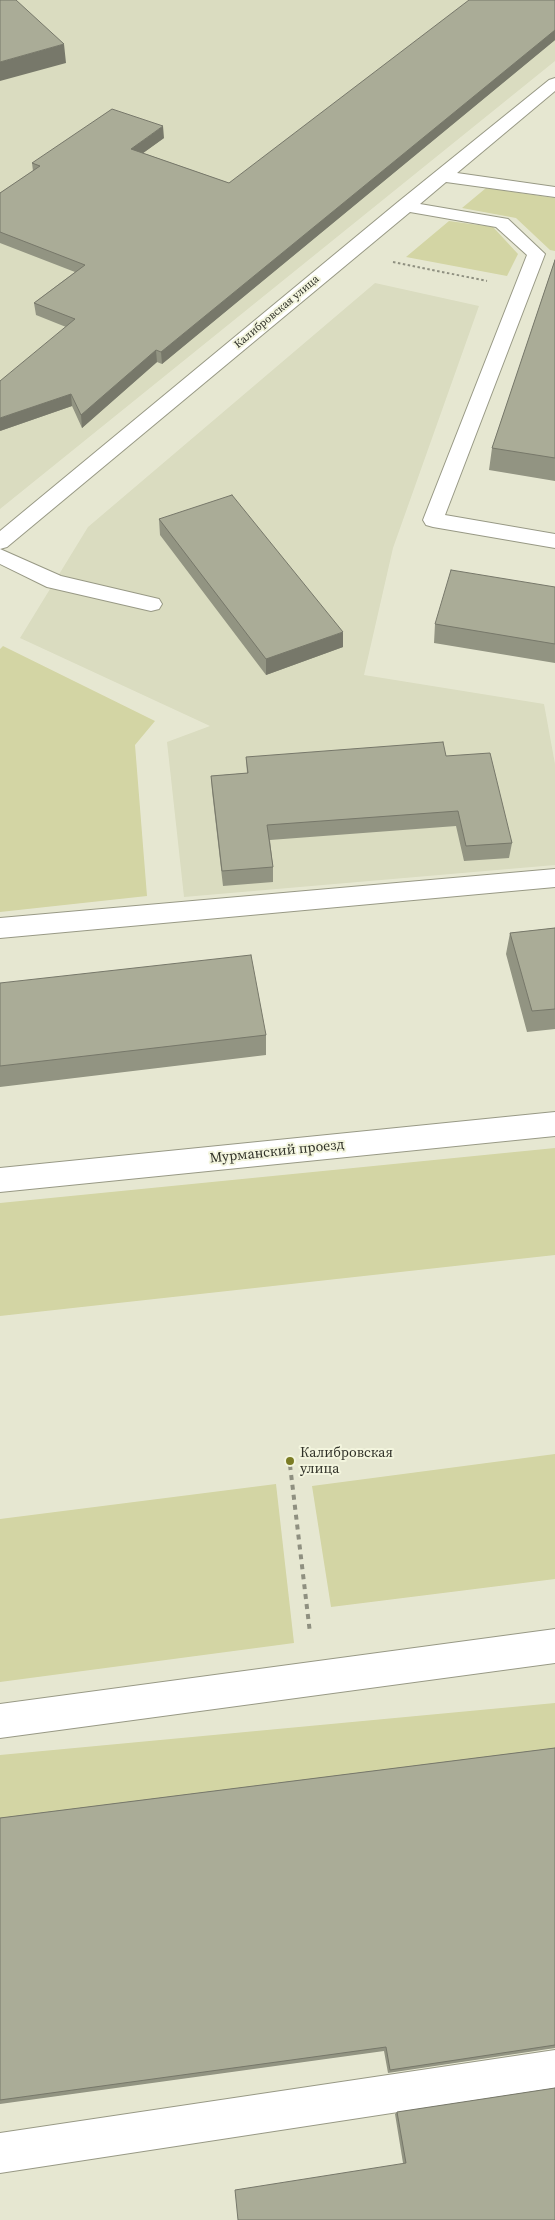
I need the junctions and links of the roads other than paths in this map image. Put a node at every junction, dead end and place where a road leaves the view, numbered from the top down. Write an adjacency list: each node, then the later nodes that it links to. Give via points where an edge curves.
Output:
1 (555, 83): 2 (street, Калибровская улица)
2 (443, 176): 3 (street); 4 (street, Калибровская улица)
3 (555, 192)
4 (404, 206): 5 (street, via 502,222 536,254 433,520); 6 (street, Калибровская улица)
5 (555, 541)
6 (0, 542)
7 (0, 556): 8 (street, via 55,582)
8 (151, 604)
9 (555, 878): 10 (street)
10 (0, 928)
11 (555, 1124): 12 (street, Мурманский проезд)
12 (0, 1180)
13 (555, 1646): 14 (street)
14 (0, 1721)
15 (555, 2069): 16 (street)
16 (0, 2153)

